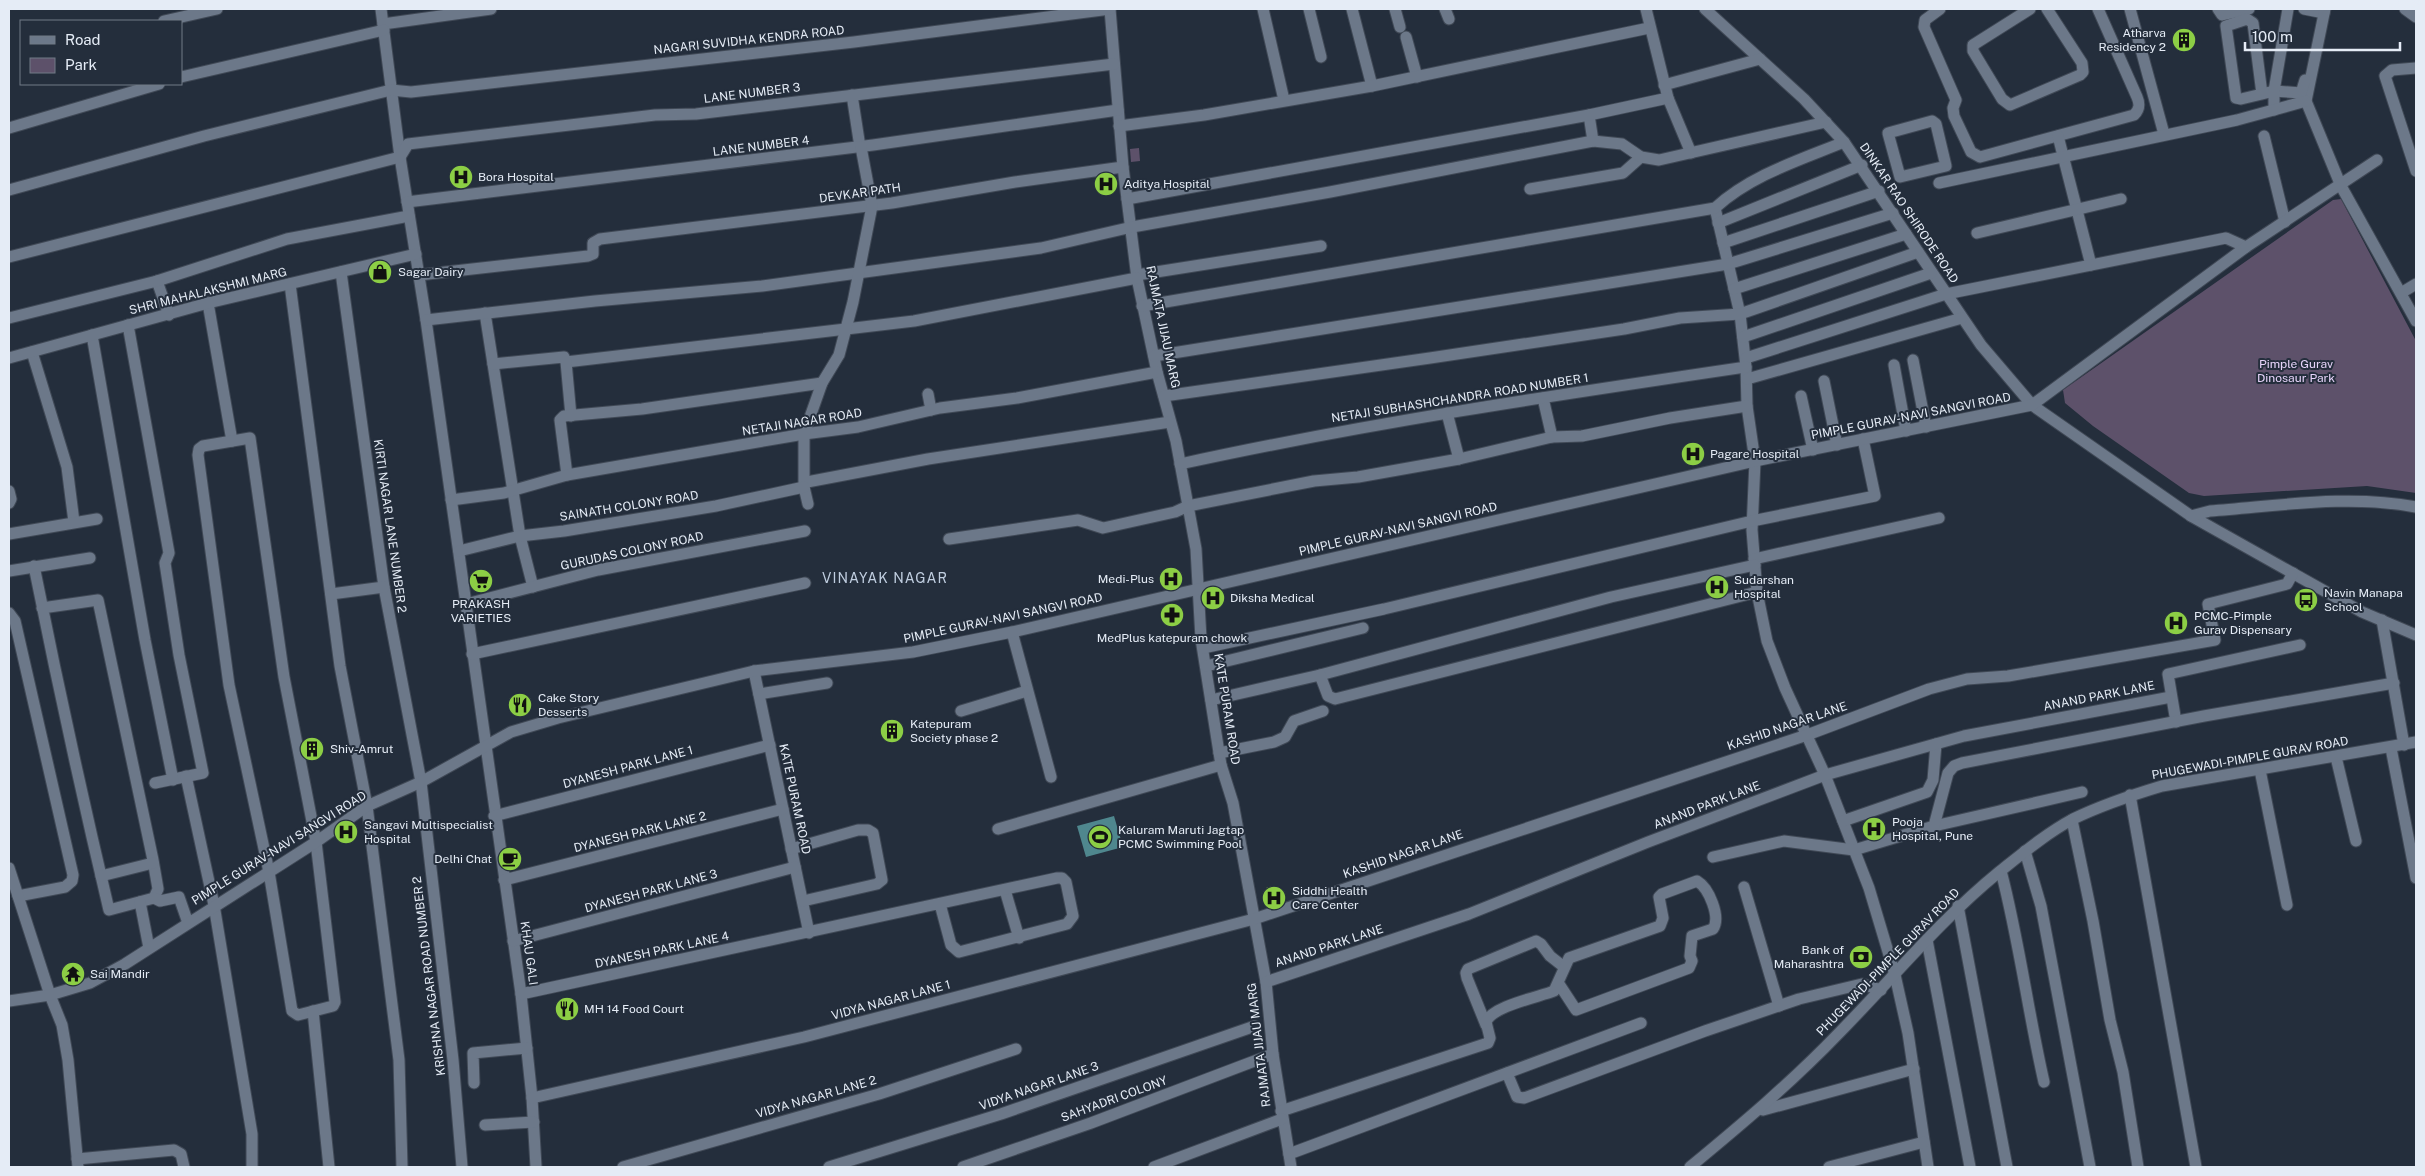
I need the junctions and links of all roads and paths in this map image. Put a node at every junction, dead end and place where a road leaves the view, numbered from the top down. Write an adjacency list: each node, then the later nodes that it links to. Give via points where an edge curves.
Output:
1 (217, 9): 23 (street)
2 (381, 9): 24 (street, KHAU GALI)
3 (491, 9): 24 (street)
4 (1110, 9): 28 (street, RAJMATA JIJAU MARG); 35 (street, NAGARI SUVIDHA KENDRA ROAD, via 854,42 411,92)
5 (1263, 9): 40 (street)
6 (1309, 9): 26 (street)
7 (1352, 9): 34 (street)
8 (1395, 9): 31 (street)
9 (1646, 9): 25 (street)
10 (1705, 9): 27 (street, DINKAR RAO SHIRODE ROAD)
11 (1940, 9): 49 (street, via 1927,18 1924,27 1956,100 1953,112 1973,155 1992,155)
12 (2030, 9): 13 (street, via 1973,45 1973,51 2005,103 2010,104 2083,72 2082,63)
13 (2047, 9)
14 (2098, 9): 49 (street, via 2139,107 2134,115)
15 (2130, 9): 48 (street)
16 (2218, 9): 17 (street, via 2222,15)
17 (2249, 9)
18 (2288, 9): 36 (street)
19 (2304, 9): 21 (street)
20 (2404, 9): 22 (street)
21 (2322, 11): 36 (street, via 2303,90 2301,93); 41 (street)
22 (2416, 17)
23 (168, 20)
24 (383, 27): 30 (street); 35 (street, KHAU GALI)
25 (1649, 28): 31 (street); 33 (street)
26 (1321, 57)
27 (1760, 59): 33 (street); 45 (street, DINKAR RAO SHIRODE ROAD)
28 (1114, 64): 38 (street, LANE NUMBER 3); 42 (street, RAJMATA JIJAU MARG)
29 (2416, 68): 62 (street, via 2392,70 2385,76)
30 (182, 77)
31 (1417, 77): 34 (street)
32 (157, 85): 47 (street)
33 (1664, 85): 39 (street)
34 (1372, 86): 40 (street)
35 (391, 90): 55 (street, KHAU GALI); 67 (street, NAGARI SUVIDHA KENDRA ROAD, via 204,136)
36 (2274, 91): 37 (street); 43 (street)
37 (2262, 94): 37 (street, via 2253,23 2247,19 2226,26 2236,98)
38 (852, 95): 53 (street); 55 (street, LANE NUMBER 3, via 408,144)
39 (1668, 98): 44 (street); 54 (street)
40 (1284, 100): 46 (street)
41 (2306, 101): 43 (street); 65 (street)
42 (1118, 110): 46 (street, RAJMATA JIJAU MARG); 53 (street, LANE NUMBER 4)
43 (2274, 110): 48 (street)
44 (1589, 115): 51 (street); 70 (street)
45 (1826, 122): 52 (street, DINKAR RAO SHIRODE ROAD); 54 (street)
46 (1119, 126): 61 (street, RAJMATA JIJAU MARG)
47 (9, 128)
48 (2164, 134): 57 (street)
49 (2058, 136): 57 (street)
50 (2264, 136): 77 (street)
51 (1593, 140): 56 (street, via 1622,144); 79 (street)
52 (1844, 142): 59 (street, DINKAR RAO SHIRODE ROAD); 73 (street, via 1771,172)
53 (861, 147): 71 (street, LANE NUMBER 4); 72 (street)
54 (1691, 153): 56 (street, via 1658,160)
55 (400, 157): 71 (street, KHAU GALI); 87 (street)
56 (1641, 157): 66 (street, via 1623,173)
57 (2063, 158): 63 (street); 74 (street)
58 (2378, 160): 65 (street)
59 (1862, 165): 68 (street, DINKAR RAO SHIRODE ROAD); 78 (street)
60 (1946, 166): 60 (street, via 1900,177 1888,133 1934,121); 63 (street)
61 (1123, 167): 70 (street, RAJMATA JIJAU MARG); 72 (street, DEVKAR PATH)
62 (2416, 170)
63 (1951, 180): 64 (street)
64 (1939, 182)
65 (2341, 186): 77 (street); 99 (street)
66 (1530, 189)
67 (9, 190)
68 (1879, 192): 75 (street, DINKAR RAO SHIRODE ROAD); 82 (street)
69 (2121, 199): 74 (street)
70 (1128, 200): 79 (street, RAJMATA JIJAU MARG)
71 (407, 202): 76 (street, KHAU GALI)
72 (872, 206): 92 (street); 93 (street, DEVKAR PATH, via 600,239 593,243 593,254 588,256)
73 (1715, 208): 78 (street); 102 (street)
74 (2077, 209): 80 (street); 89 (street)
75 (1893, 213): 81 (street, DINKAR RAO SHIRODE ROAD); 88 (street)
76 (409, 216): 86 (street, KHAU GALI); 95 (street, via 287,239)
77 (2284, 222): 84 (street)
78 (1718, 223): 82 (street)
79 (1132, 227): 92 (street, via 1040,248); 94 (street, RAJMATA JIJAU MARG)
80 (1976, 233)
81 (1906, 234): 85 (street, DINKAR RAO SHIRODE ROAD); 98 (street)
82 (1723, 243): 88 (street)
83 (1321, 246): 94 (street)
84 (2246, 247): 89 (street, NETAJI SUBHASHCHANDRA ROAD NUMBER 1, via 2226,238); 130 (street)
85 (1918, 252): 91 (street, DINKAR RAO SHIRODE ROAD); 104 (street)
86 (416, 254): 90 (street, SHRI MAHALAKSHMI MARG); 93 (street, KHAU GALI)
87 (9, 257)
88 (1728, 264): 98 (street); 115 (street)
89 (2092, 265): 100 (street, NETAJI SUBHASHCHANDRA ROAD NUMBER 1)
90 (341, 272): 96 (street, SHRI MAHALAKSHMI MARG); 172 (street, KIRTI NAGAR LANE NUMBER 2)
91 (1931, 273): 100 (street, DINKAR RAO SHIRODE ROAD); 113 (street)
92 (858, 274): 103 (street); 111 (street)
93 (419, 275): 109 (street, KHAU GALI)
94 (1137, 277): 102 (street, RAJMATA JIJAU MARG); 111 (street, via 923,319)
95 (157, 280): 105 (street); 106 (street)
96 (290, 284): 101 (street, SHRI MAHALAKSHMI MARG); 176 (street)
97 (2416, 284): 99 (street)
98 (1734, 289): 104 (street)
99 (2401, 293): 108 (street)
100 (1946, 294): 107 (street, DINKAR RAO SHIRODE ROAD); 119 (street, NETAJI SUBHASHCHANDRA ROAD NUMBER 1)
101 (208, 303): 105 (street, SHRI MAHALAKSHMI MARG); 141 (street)
102 (1142, 306): 115 (street, RAJMATA JIJAU MARG)
103 (485, 313): 109 (street); 120 (street)
104 (1740, 314): 113 (street); 127 (street, via 1680,318 1624,329)
105 (169, 315): 110 (street, SHRI MAHALAKSHMI MARG)
106 (9, 318)
107 (1962, 318): 123 (street); 130 (street, DINKAR RAO SHIRODE ROAD)
108 (2416, 319)
109 (426, 320): 151 (street, KHAU GALI)
110 (128, 325): 112 (street, SHRI MAHALAKSHMI MARG); 211 (street, via 168,544 165,563 180,655 204,773)
111 (846, 329): 118 (street); 125 (street, via 839,355)
112 (92, 335): 114 (street, SHRI MAHALAKSHMI MARG); 213 (street)
113 (1743, 337): 119 (street)
114 (32, 352): 116 (street, SHRI MAHALAKSHMI MARG); 160 (street, via 67,467)
115 (1154, 356): 122 (street, RAJMATA JIJAU MARG)
116 (9, 358)
117 (1913, 360): 136 (street)
118 (566, 362): 120 (street, via 564,357); 134 (street)
119 (1746, 363): 123 (street); 129 (street, NETAJI SUBHASHCHANDRA ROAD NUMBER 1)
120 (493, 364): 149 (street, via 504,446)
121 (1894, 365): 137 (street)
122 (1157, 372): 127 (street, RAJMATA JIJAU MARG); 132 (street, NETAJI NAGAR ROAD)
123 (1747, 379): 131 (street)
124 (1824, 382): 142 (street)
125 (822, 383): 134 (street, via 698,402); 138 (street)
126 (928, 394): 132 (street)
127 (1164, 396): 135 (street, RAJMATA JIJAU MARG)
128 (1801, 396): 143 (street)
129 (1543, 398): 133 (street, NETAJI SUBHASHCHANDRA ROAD NUMBER 1); 139 (street)
130 (2032, 405): 136 (street, PIMPLE GURAV-NAVI SANGVI ROAD); 156 (street, DINKAR RAO SHIRODE ROAD)
131 (1747, 406): 139 (street, via 1582,436); 145 (street)
132 (932, 410): 138 (street, NETAJI NAGAR ROAD, via 858,428)
133 (1447, 413): 144 (street); 146 (street, NETAJI SUBHASHCHANDRA ROAD NUMBER 1, via 1271,444)
134 (571, 416): 147 (street, via 560,420)
135 (1170, 422): 146 (street, RAJMATA JIJAU MARG); 148 (street, SAINATH COLONY ROAD, via 937,458)
136 (1926, 427): 137 (street, PIMPLE GURAV-NAVI SANGVI ROAD)
137 (1906, 431): 140 (street, PIMPLE GURAV-NAVI SANGVI ROAD)
138 (804, 434): 147 (street, NETAJI NAGAR ROAD); 148 (street)
139 (1552, 437): 144 (street)
140 (1863, 439): 142 (street, PIMPLE GURAV-NAVI SANGVI ROAD); 159 (street, via 1875,496)
141 (232, 441): 226 (street, via 250,438 284,677); 235 (street, via 203,446 198,455 229,685)
142 (1837, 445): 143 (street, PIMPLE GURAV-NAVI SANGVI ROAD)
143 (1812, 450): 145 (street, PIMPLE GURAV-NAVI SANGVI ROAD)
144 (1459, 459): 154 (street, via 1358,477 1314,481)
145 (1754, 461): 159 (street); 174 (street, PIMPLE GURAV-NAVI SANGVI ROAD)
146 (1180, 464): 154 (street, RAJMATA JIJAU MARG)
147 (567, 475): 149 (street, NETAJI NAGAR ROAD)
148 (806, 484): 153 (street); 163 (street, SAINATH COLONY ROAD, via 716,506)
149 (514, 490): 151 (street, NETAJI NAGAR ROAD); 163 (street)
150 (9, 491): 152 (street)
151 (452, 500): 165 (street, KHAU GALI)
152 (9, 503)
153 (808, 504)
154 (1188, 506): 164 (street, via 1175,512 1103,528 1078,520); 174 (street, RAJMATA JIJAU MARG, via 1196,549)
155 (2416, 507): 156 (street, via 2392,502 2345,500 2210,511)
156 (2191, 516): 170 (street, DINKAR RAO SHIRODE ROAD)
157 (1939, 518): 167 (street)
158 (97, 519): 160 (street)
159 (1752, 521): 167 (street); 185 (street, via 1384,609)
160 (74, 522): 162 (street)
161 (805, 530): 173 (street, GURUDAS COLONY ROAD, via 598,570)
162 (9, 534)
163 (520, 536): 165 (street, SAINATH COLONY ROAD); 173 (street)
164 (949, 539)
165 (459, 552): 177 (street, KHAU GALI)
166 (90, 558): 168 (street)
167 (1754, 562): 175 (street); 189 (street)
168 (34, 566): 169 (street); 178 (street)
169 (9, 571)
170 (2293, 574): 180 (street, DINKAR RAO SHIRODE ROAD); 199 (street, KASHID NAGAR LANE, via 2287,584 2208,604 2215,640 2008,676 1967,679 1929,689)
171 (805, 583): 186 (street)
172 (384, 586): 176 (street); 214 (street, KIRTI NAGAR LANE NUMBER 2)
173 (533, 587): 177 (street, GURUDAS COLONY ROAD)
174 (1197, 590): 182 (street, PIMPLE GURAV-NAVI SANGVI ROAD); 185 (street, KATE PURAM ROAD)
175 (1757, 592): 189 (street, via 1335,699 1328,696); 199 (street, via 1767,641)
176 (331, 594): 218 (street, via 340,666)
177 (466, 604): 186 (street, KHAU GALI)
178 (42, 608): 231 (street, via 98,600); 236 (street)
179 (9, 612): 241 (street, via 15,621 73,875 65,887)
180 (2382, 620): 183 (street, DINKAR RAO SHIRODE ROAD); 191 (street)
181 (1363, 628): 187 (street)
182 (1012, 632): 188 (street, PIMPLE GURAV-NAVI SANGVI ROAD, via 913,652); 192 (street)
183 (2416, 636)
184 (2300, 645): 194 (street, via 2168,674)
185 (1203, 648): 187 (street, KATE PURAM ROAD)
186 (472, 654): 202 (street, KHAU GALI)
187 (1206, 666): 195 (street, KATE PURAM ROAD)
188 (754, 671): 193 (street, KATE PURAM ROAD); 202 (street, PIMPLE GURAV-NAVI SANGVI ROAD, via 558,718 510,732)
189 (1320, 675): 195 (street)
190 (827, 682): 193 (street)
191 (2394, 683): 198 (street); 204 (street)
192 (1028, 691): 196 (street); 212 (street)
193 (759, 694): 203 (street, KATE PURAM ROAD)
194 (2170, 697): 198 (street); 201 (street, ANAND PARK LANE)
195 (1211, 700): 206 (street, KATE PURAM ROAD)
196 (961, 711)
197 (1323, 711): 206 (street, via 1294,722 1285,737 1274,742)
198 (2176, 722): 223 (street, via 1954,766 1948,772)
199 (1807, 735): 210 (street); 249 (street, KASHID NAGAR LANE)
200 (2416, 742): 204 (street, PHUGEWADI-PIMPLE GURAV ROAD)
201 (1936, 744): 210 (street, ANAND PARK LANE); 222 (street, via 1933,780 1927,792)
202 (485, 745): 214 (street, PIMPLE GURAV-NAVI SANGVI ROAD); 220 (street, KHAU GALI)
203 (770, 745): 219 (street, KATE PURAM ROAD); 220 (street, DYANESH PARK LANE 1)
204 (2404, 745): 205 (street, PHUGEWADI-PIMPLE GURAV ROAD)
205 (2392, 748): 207 (street, PHUGEWADI-PIMPLE GURAV ROAD); 237 (street)
206 (1219, 753): 208 (street, KATE PURAM ROAD)
207 (2336, 757): 209 (street, PHUGEWADI-PIMPLE GURAV ROAD); 225 (street)
208 (1221, 765): 224 (street); 249 (street, KATE PURAM ROAD, via 1233,803)
209 (2260, 770): 217 (street, PHUGEWADI-PIMPLE GURAV ROAD, via 2162,786); 247 (street)
210 (1825, 775): 222 (street); 258 (street, ANAND PARK LANE, via 1469,914)
211 (186, 776): 213 (street); 246 (street)
212 (1051, 776)
213 (173, 780): 215 (street)
214 (421, 782): 218 (street, PIMPLE GURAV-NAVI SANGVI ROAD); 288 (street, KRISHNA NAGAR ROAD NUMBER 2)
215 (155, 783)
216 (2082, 792): 223 (street)
217 (2130, 796): 221 (street, PHUGEWADI-PIMPLE GURAV ROAD); 302 (street)
218 (367, 806): 226 (street, PIMPLE GURAV-NAVI SANGVI ROAD); 287 (street, via 399,1060)
219 (783, 810): 227 (street, KATE PURAM ROAD); 238 (street, DYANESH PARK LANE 2)
220 (494, 816): 238 (street, KHAU GALI)
221 (2072, 820): 229 (street, PHUGEWADI-PIMPLE GURAV ROAD); 301 (street, via 2123,1072)
222 (1842, 821): 228 (street)
223 (1934, 826): 228 (street)
224 (998, 829)
225 (2356, 841)
226 (316, 842): 235 (street, PIMPLE GURAV-NAVI SANGVI ROAD); 265 (street, via 335,1002 333,1006)
227 (791, 849): 232 (street, KATE PURAM ROAD); 243 (street, via 864,830 873,833 882,880 877,884)
228 (1854, 850): 230 (street, via 1784,841); 257 (street)
229 (2025, 851): 234 (street, PHUGEWADI-PIMPLE GURAV ROAD); 300 (street, via 2041,906)
230 (1713, 857)
231 (153, 863): 236 (street); 242 (street, via 158,889)
232 (795, 867): 243 (street, KATE PURAM ROAD); 254 (street, DYANESH PARK LANE 3)
233 (9, 868): 241 (street)
234 (2001, 871): 248 (street, PHUGEWADI-PIMPLE GURAV ROAD); 274 (street)
235 (269, 872): 246 (street, PIMPLE GURAV-NAVI SANGVI ROAD); 265 (street, via 292,1011 298,1015)
236 (101, 876): 244 (street, via 109,910)
237 (2416, 878)
238 (504, 880): 254 (street, KHAU GALI)
239 (1744, 887): 264 (street)
240 (1004, 890): 245 (street, DYANESH PARK LANE 4); 252 (street); 252 (street, DYANESH PARK LANE 4, via 1057,878 1062,878 1069,889 1071,921)
241 (18, 896): 262 (street)
242 (154, 898): 244 (street); 250 (street, via 160,901 178,897)
243 (803, 901): 251 (street, KATE PURAM ROAD)
244 (140, 902): 255 (street)
245 (940, 904): 251 (street, DYANESH PARK LANE 4); 252 (street, via 951,945 959,952)
246 (214, 905): 250 (street, PIMPLE GURAV-NAVI SANGVI ROAD); 285 (street, via 252,1134)
247 (2287, 905)
248 (1958, 906): 253 (street, PHUGEWADI-PIMPLE GURAV ROAD); 299 (street)
249 (1254, 919): 258 (street, RAJMATA JIJAU MARG); 276 (street, VIDYA NAGAR LANE 1, via 804,1038)
250 (188, 922): 255 (street, PIMPLE GURAV-NAVI SANGVI ROAD)
251 (809, 933): 261 (street, DYANESH PARK LANE 4)
252 (1019, 938)
253 (1926, 940): 257 (street, PHUGEWADI-PIMPLE GURAV ROAD); 298 (street)
254 (513, 941): 261 (street, KHAU GALI)
255 (149, 948): 262 (street, PIMPLE GURAV-NAVI SANGVI ROAD, via 90,983)
256 (1564, 967): 259 (street); 259 (street, via 1569,958 1660,926 1663,918 1659,898 1662,894 1700,883 1715,912 1713,929 1692,936 1689,968 1576,1010); 267 (street, via 1536,941 1468,969 1467,978)
257 (1895, 975): 260 (street, PHUGEWADI-PIMPLE GURAV ROAD); 272 (street)
258 (1266, 982): 271 (street, RAJMATA JIJAU MARG)
259 (1559, 984): 267 (street, via 1554,991 1490,1015)
260 (1881, 990): 264 (street, via 1862,984); 277 (street, PHUGEWADI-PIMPLE GURAV ROAD)
261 (521, 994): 269 (street, KHAU GALI)
262 (50, 995): 263 (street, PIMPLE GURAV-NAVI SANGVI ROAD); 283 (street, via 62,1025 68,1060)
263 (9, 1001)
264 (1779, 1006): 273 (street, via 1524,1098 1517,1097)
265 (312, 1012): 286 (street)
266 (1641, 1023): 273 (street)
267 (1486, 1025): 278 (street, via 1490,1038 1488,1043)
268 (1255, 1026): 291 (street, VIDYA NAGAR LANE 3, via 1000,1114)
269 (527, 1048): 275 (street, via 473,1053); 276 (street, KHAU GALI)
270 (1016, 1049): 290 (street, VIDYA NAGAR LANE 2, via 879,1094)
271 (1273, 1054): 278 (street, RAJMATA JIJAU MARG); 292 (street, SAHYADRI COLONY)
272 (1914, 1069): 277 (street); 281 (street)
273 (1506, 1073): 282 (street)
274 (2044, 1082)
275 (474, 1083)
276 (532, 1098): 279 (street, KHAU GALI)
277 (1758, 1111): 295 (street, PHUGEWADI-PIMPLE GURAV ROAD)
278 (1282, 1115): 282 (street, RAJMATA JIJAU MARG); 293 (street)
279 (534, 1122): 280 (street); 289 (street, KHAU GALI)
280 (485, 1125)
281 (1924, 1142): 296 (street); 297 (street)
282 (1288, 1154): 294 (street, RAJMATA JIJAU MARG)
283 (77, 1163): 284 (street, via 174,1150 181,1154)
284 (184, 1167)
285 (252, 1167)
286 (329, 1167)
287 (402, 1167)
288 (462, 1167)
289 (536, 1167)
290 (623, 1167)
291 (829, 1167)
292 (963, 1167)
293 (1154, 1167)
294 (1291, 1167)
295 (1690, 1167)
296 (1829, 1167)
297 (1928, 1167)
298 (1970, 1167)
299 (2007, 1167)
300 (2090, 1167)
301 (2138, 1167)
302 (2196, 1167)

